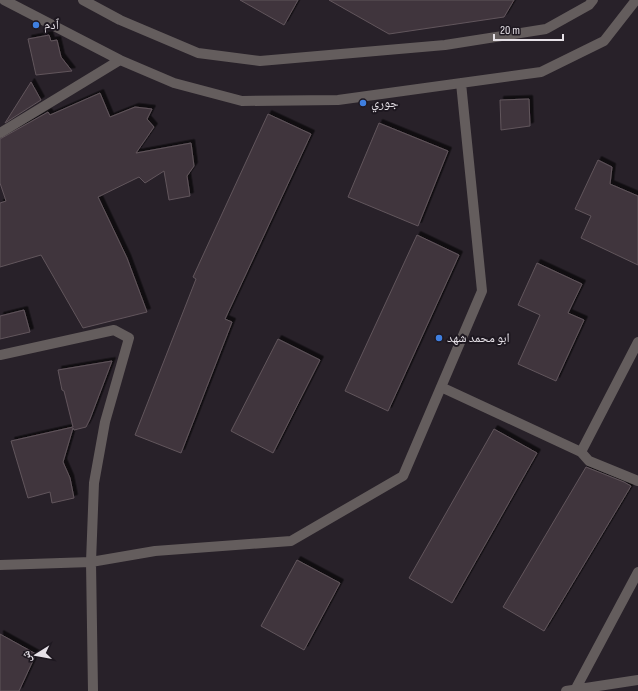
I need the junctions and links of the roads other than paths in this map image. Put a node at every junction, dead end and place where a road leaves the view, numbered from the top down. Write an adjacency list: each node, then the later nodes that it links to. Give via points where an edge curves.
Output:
1 (4, 0): 6 (street)
2 (26, 0): 6 (street)
3 (83, 0): 4 (street, via 120,20 198,53 260,61 445,45 546,29)
4 (593, 0)
5 (636, 0): 8 (street, via 604,41 541,72)
6 (22, 10): 7 (street)
7 (120, 60): 8 (street, via 174,83 242,101 338,100); 9 (street)
8 (461, 83): 12 (street, via 482,291)
9 (0, 133)
10 (638, 342): 13 (street)
11 (0, 355): 15 (street, via 114,330 129,338 105,422 94,483)
12 (441, 387): 13 (street); 15 (street, via 403,476 291,541 155,551)
13 (581, 452): 14 (street, via 589,462)
14 (638, 481)
15 (91, 562): 16 (street); 20 (street)
16 (0, 565)
17 (638, 572): 19 (street)
18 (638, 680): 19 (street)
19 (570, 690)
20 (93, 691)

